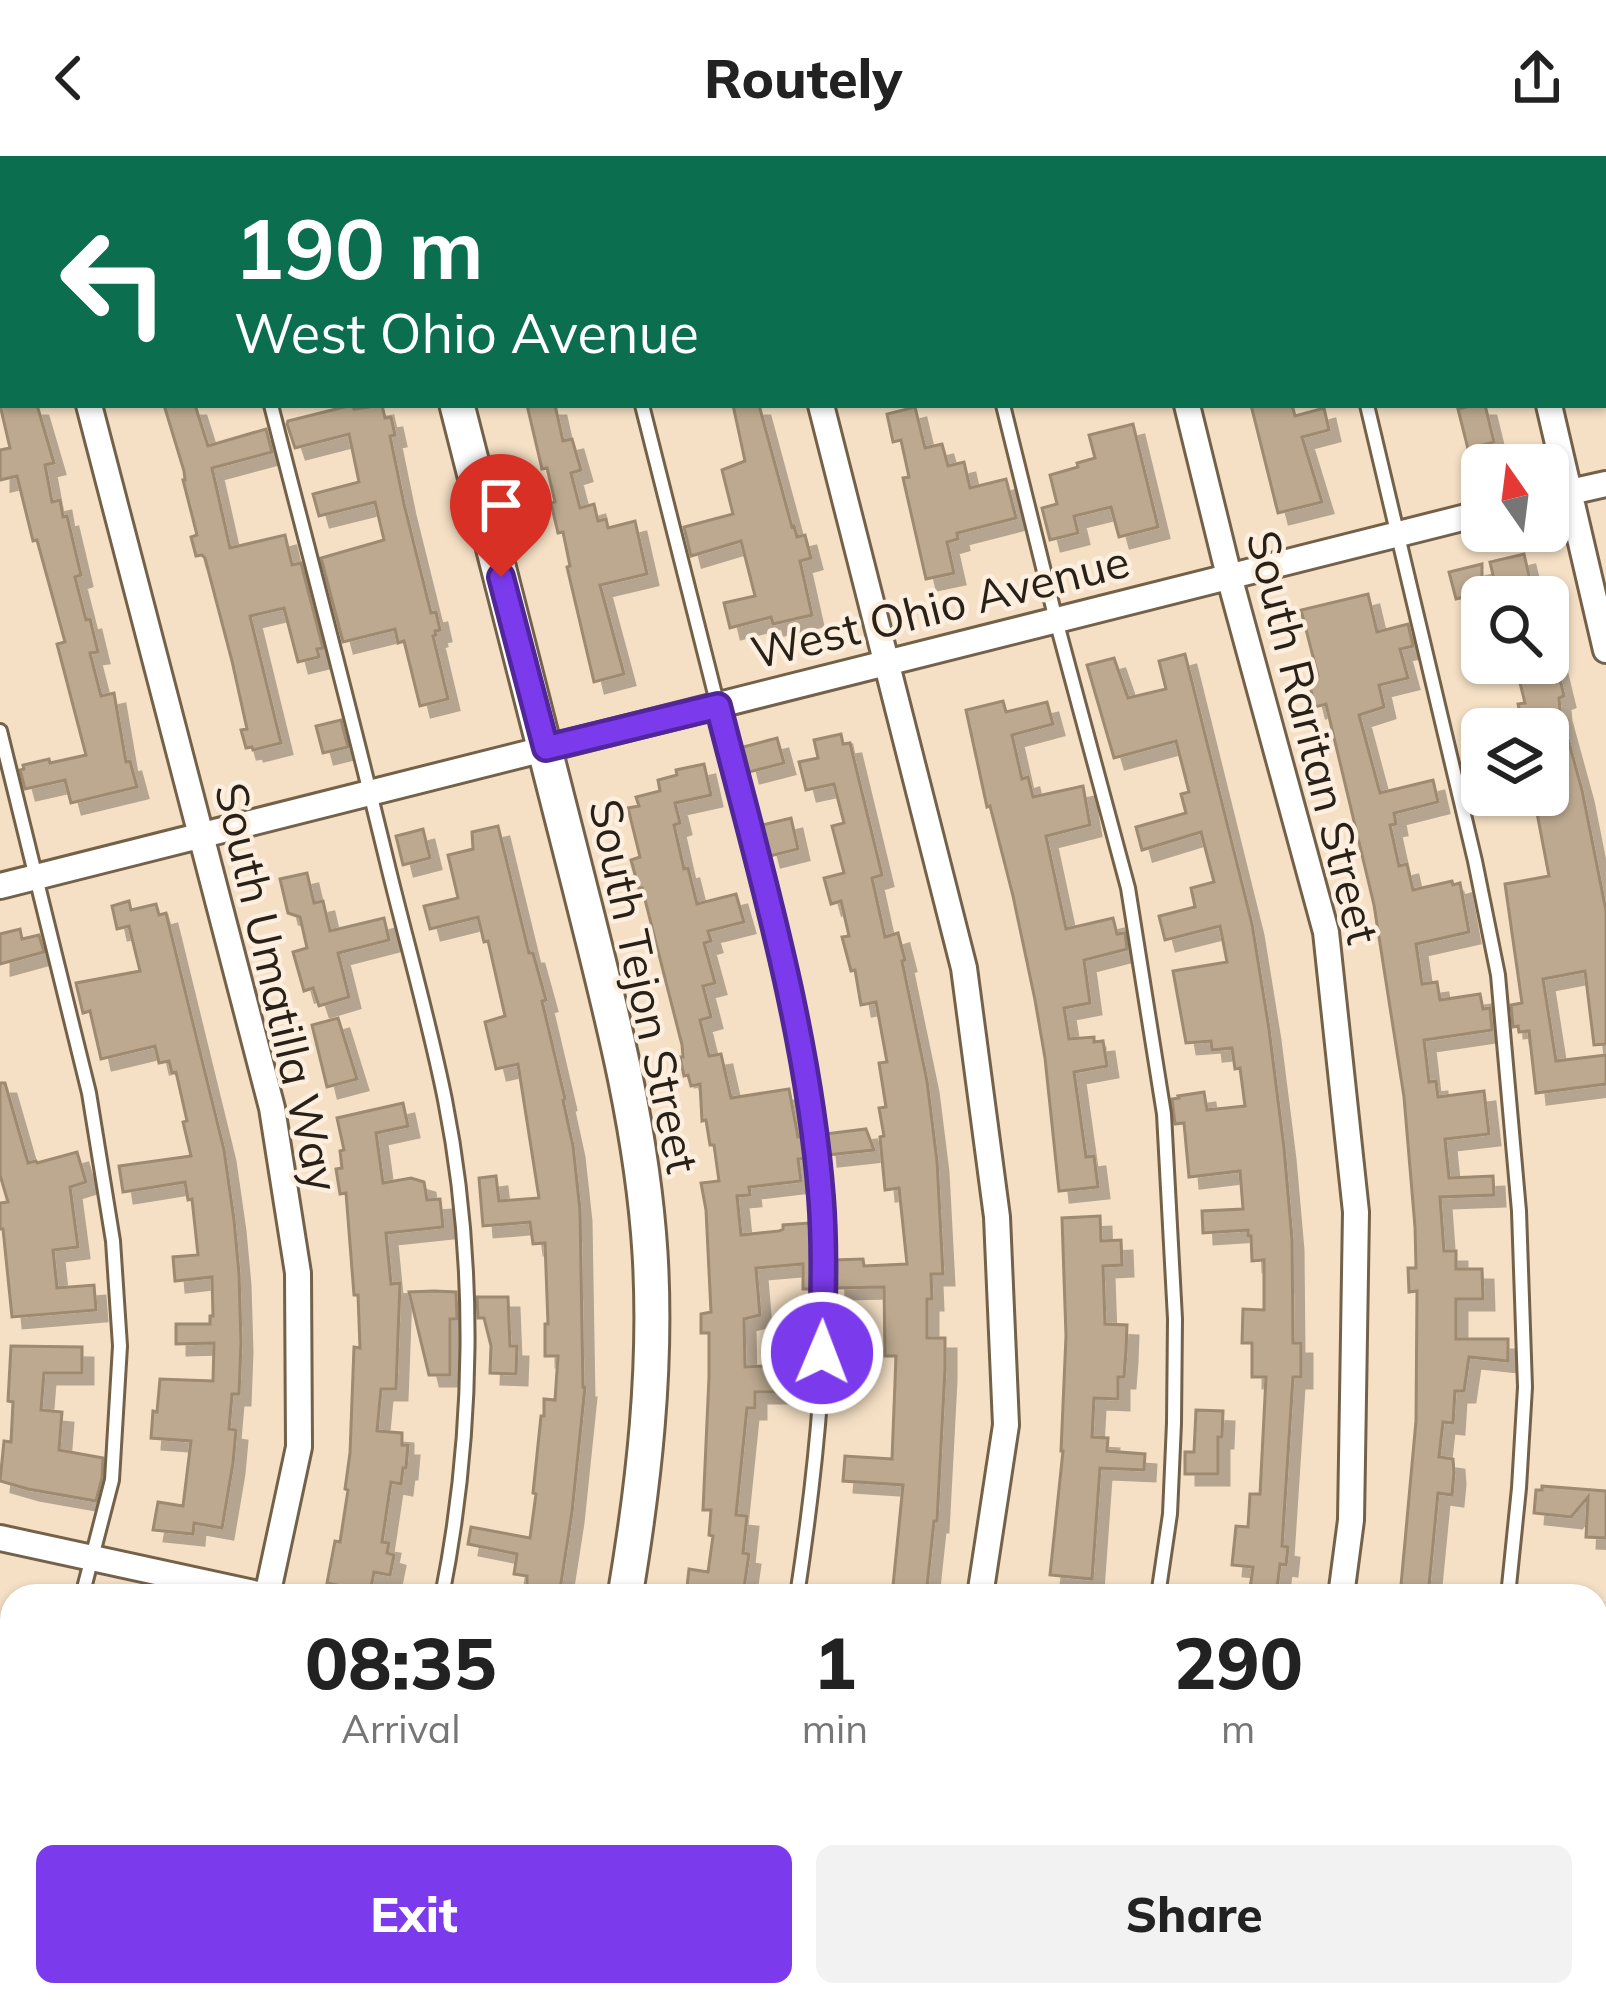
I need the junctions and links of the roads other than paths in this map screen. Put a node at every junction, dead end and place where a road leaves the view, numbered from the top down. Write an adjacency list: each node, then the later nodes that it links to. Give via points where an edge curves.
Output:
1 (90, 408): 24 (street, South Umatilla Way)
2 (272, 408): 23 (lane)
3 (458, 408): 22 (street, South Tejon Street)
4 (642, 408): 20 (lane)
5 (822, 408): 19 (street)
6 (1004, 408): 17 (lane)
7 (1187, 408): 16 (street, South Raritan Street)
8 (1368, 408): 15 (lane)
9 (1549, 408): 10 (street)
10 (1553, 444)
11 (1606, 484): 12 (street)
12 (1569, 493)
13 (1461, 518): 15 (street, West Ohio Avenue)
14 (1569, 528): 18 (street)
15 (1399, 534): 16 (street, West Ohio Avenue); 38 (lane, via 1498,976 1525,1387)
16 (1229, 576): 17 (street, West Ohio Avenue); 37 (street, South Raritan Street, via 1326,932 1356,1212 1352,1520)
17 (1056, 620): 19 (street, West Ohio Avenue); 36 (lane, via 1128,888 1165,1114 1174,1423)
18 (1606, 650)
19 (886, 664): 20 (street, West Ohio Avenue); 35 (street, via 964,968 997,1217 1006,1425)
20 (718, 706): 22 (street, West Ohio Avenue); 34 (lane, via 786,974 820,1193 818,1437)
21 (0, 731): 25 (lane)
22 (546, 748): 23 (street, West Ohio Avenue); 33 (street, South Tejon Street, via 618,1040 647,1217 649,1401)
23 (370, 794): 24 (street, West Ohio Avenue); 32 (lane, via 445,1101 462,1225 465,1400)
24 (202, 837): 25 (street, West Ohio Avenue); 31 (street, South Umatilla Way, via 272,1108 298,1273 298,1447)
25 (37, 877): 26 (street, West Ohio Avenue); 28 (lane, via 89,1093 113,1241 117,1419)
26 (0, 886)
27 (0, 1538): 28 (street)
28 (93, 1558): 29 (lane); 30 (street)
29 (85, 1584)
30 (212, 1584)
31 (269, 1584)
32 (444, 1584)
33 (627, 1584)
34 (799, 1584)
35 (982, 1584)
36 (1160, 1584)
37 (1343, 1584)
38 (1509, 1584)

